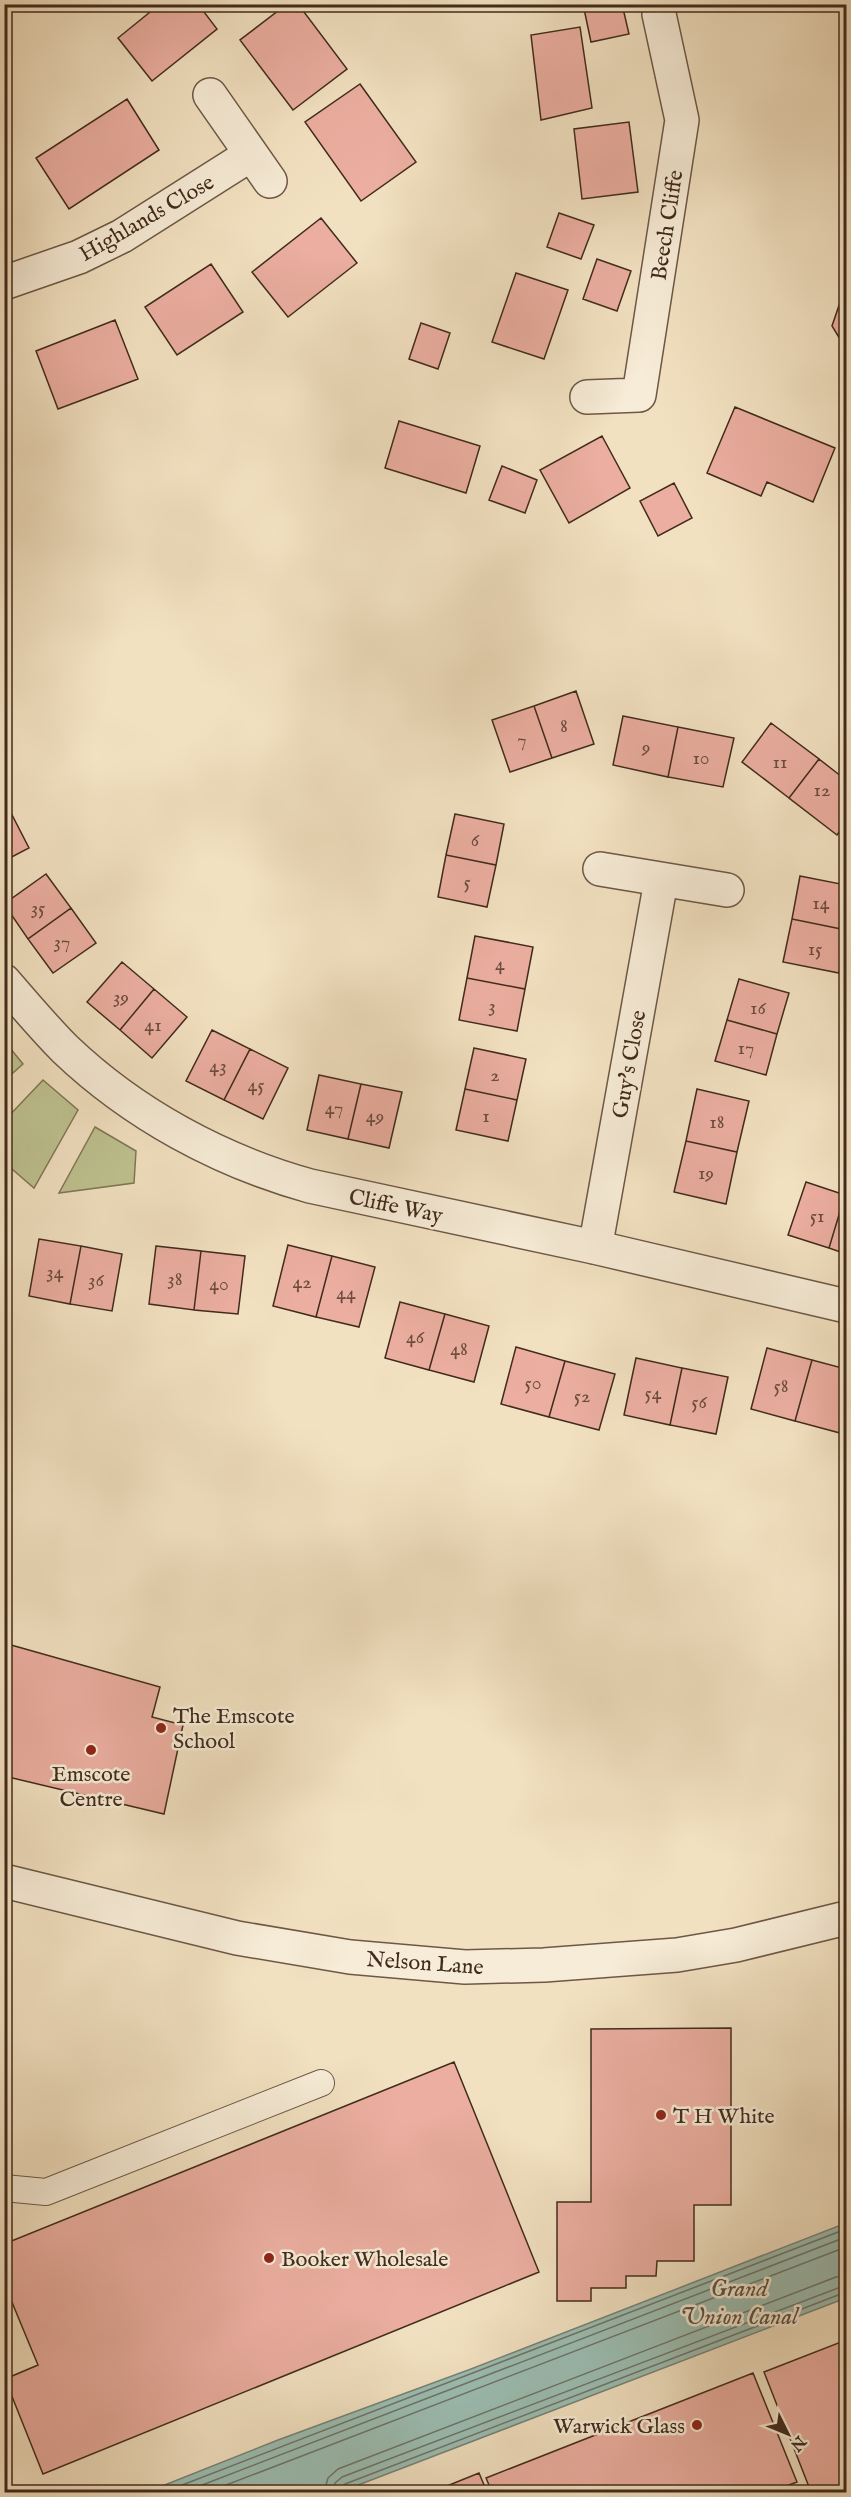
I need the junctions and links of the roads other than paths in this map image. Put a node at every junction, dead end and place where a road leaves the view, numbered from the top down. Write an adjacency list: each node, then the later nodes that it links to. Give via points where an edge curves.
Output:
1 (660, 4): 6 (street, Beech Cliffe, via 682,120 639,395)
2 (210, 95): 3 (street)
3 (250, 155): 4 (street); 5 (street, Highlands Close, via 122,236 79,257)
4 (270, 181)
5 (4, 283)
6 (587, 397)
7 (600, 869): 8 (street)
8 (661, 880): 9 (street); 11 (street, Guy's Close)
9 (727, 890)
10 (4, 981): 11 (street, Cliffe Way, via 65,1049 123,1097 230,1159 310,1186)
11 (594, 1247): 12 (street, Cliffe Way)
12 (846, 1306)
13 (6, 1887): 14 (street, Nelson Lane, via 237,1938 350,1957 465,1967 677,1955 736,1945)
14 (846, 1917)
15 (321, 2083): 16 (lane, via 46,2192)
16 (4, 2188)

